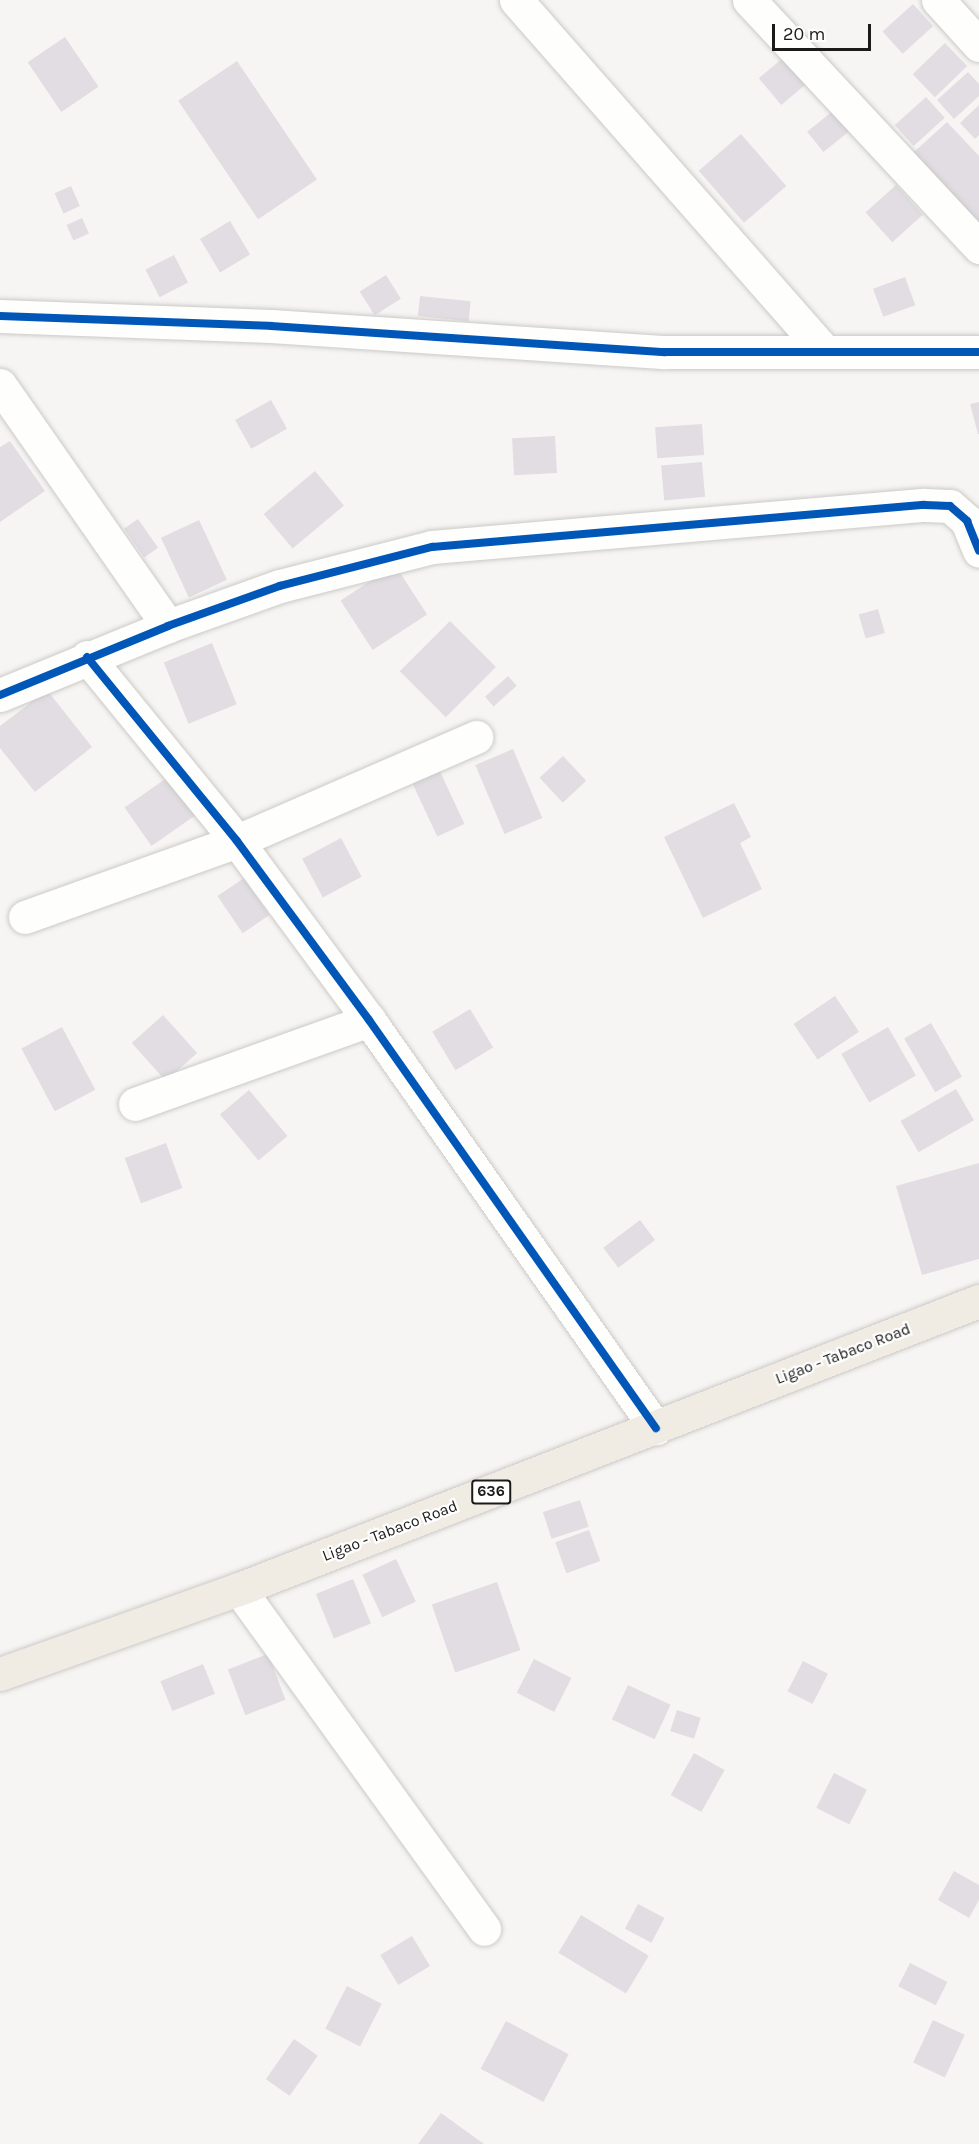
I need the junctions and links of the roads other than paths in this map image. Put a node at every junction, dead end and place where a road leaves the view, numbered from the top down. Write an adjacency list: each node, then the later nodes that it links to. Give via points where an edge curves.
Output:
1 (516, 0): 7 (street)
2 (749, 0): 5 (street)
3 (938, 0): 4 (street)
4 (979, 44)
5 (979, 247)
6 (0, 316): 7 (street, via 271,326 665,352)
7 (825, 352): 8 (street)
8 (979, 352)
9 (0, 386): 11 (street)
10 (979, 551): 11 (street, via 967,521 950,506 924,505 432,547 280,586)
11 (168, 626): 12 (street)
12 (87, 657): 13 (street); 15 (street)
13 (0, 695)
14 (476, 737): 15 (street)
15 (237, 841): 16 (street); 17 (street)
16 (26, 917)
17 (369, 1020): 18 (street); 20 (street)
18 (135, 1104)
19 (979, 1301): 20 (main road, Ligao - Tabaco Road / 636)
20 (656, 1428): 21 (main road, Ligao - Tabaco Road / 636)
21 (239, 1589): 22 (main road, Ligao - Tabaco Road / 636); 23 (street)
22 (0, 1674)
23 (484, 1929)

